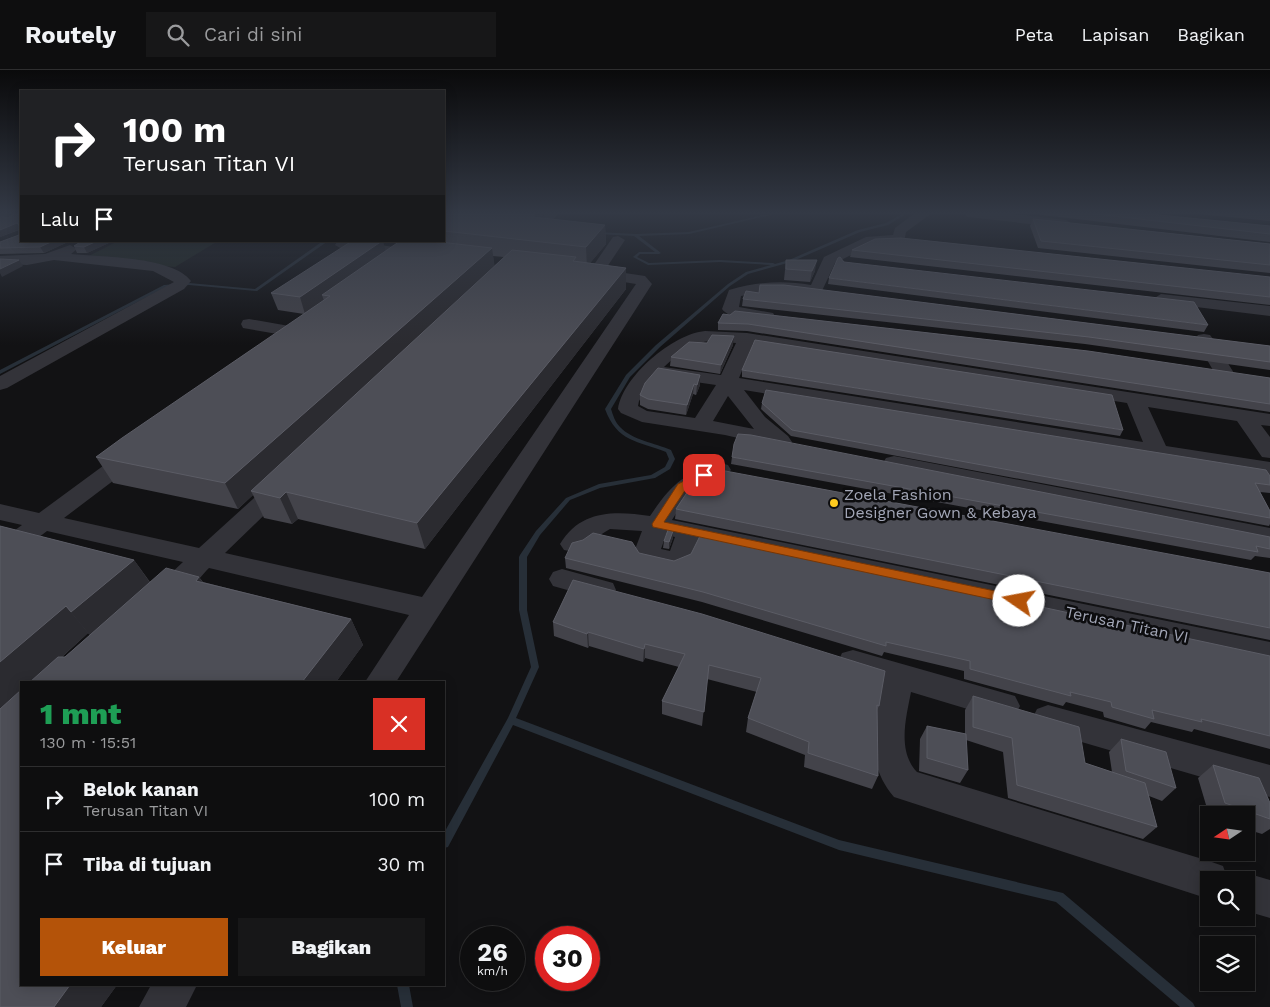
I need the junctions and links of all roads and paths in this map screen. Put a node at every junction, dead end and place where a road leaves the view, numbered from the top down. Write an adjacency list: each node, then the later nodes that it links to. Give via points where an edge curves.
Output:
1 (57, 257): 5 (street); 23 (street, via 154,267 165,270 181,284)
2 (399, 257): 6 (street)
3 (601, 257): 44 (street, via 586,272 640,279 644,284)
4 (836, 257): 7 (street, via 829,260)
5 (0, 260)
6 (382, 269)
7 (816, 290): 8 (street); 11 (street, via 758,285 734,293 730,309)
8 (835, 293)
9 (1142, 297): 10 (street)
10 (1270, 311)
11 (780, 317)
12 (249, 324): 17 (street, via 303,326)
13 (1185, 336): 15 (street)
14 (747, 338): 19 (street, via 693,338 675,348); 21 (street); 24 (street)
15 (1204, 339): 16 (street); 20 (street)
16 (1223, 341)
17 (272, 350)
18 (1204, 368): 20 (street)
19 (652, 370): 21 (street); 27 (street, via 629,399 628,409 642,416)
20 (1223, 371): 22 (street)
21 (728, 381): 27 (street); 28 (street, via 764,427 795,445); 30 (street)
22 (1238, 382)
23 (0, 384)
24 (1135, 399): 25 (street); 30 (street)
25 (1244, 416): 26 (street); 31 (street)
26 (1270, 420)
27 (700, 426): 28 (street)
28 (724, 430): 37 (street, via 718,466 731,473 692,480 682,487)
29 (146, 445): 36 (street)
30 (1157, 450): 34 (street)
31 (1270, 452)
32 (878, 460): 38 (street)
33 (299, 468): 41 (street)
34 (1270, 469)
35 (0, 512): 36 (street)
36 (43, 523): 40 (street); 41 (street)
37 (657, 524): 39 (street, Terusan Titan VI, via 600,521); 47 (street, Terusan Titan VI)
38 (1268, 541)
39 (573, 544)
40 (0, 554)
41 (206, 557): 44 (street); 45 (street)
42 (562, 579): 43 (street)
43 (627, 596)
44 (430, 609): 49 (street)
45 (148, 610)
46 (824, 653): 48 (street)
47 (1270, 654)
48 (900, 676): 50 (street); 51 (street, via 889,729 891,767 906,785)
49 (381, 681)
50 (1270, 781)
51 (1200, 877)
52 (1255, 895): 53 (street)
53 (1270, 899)
54 (175, 986): 55 (street)
55 (161, 1007)

